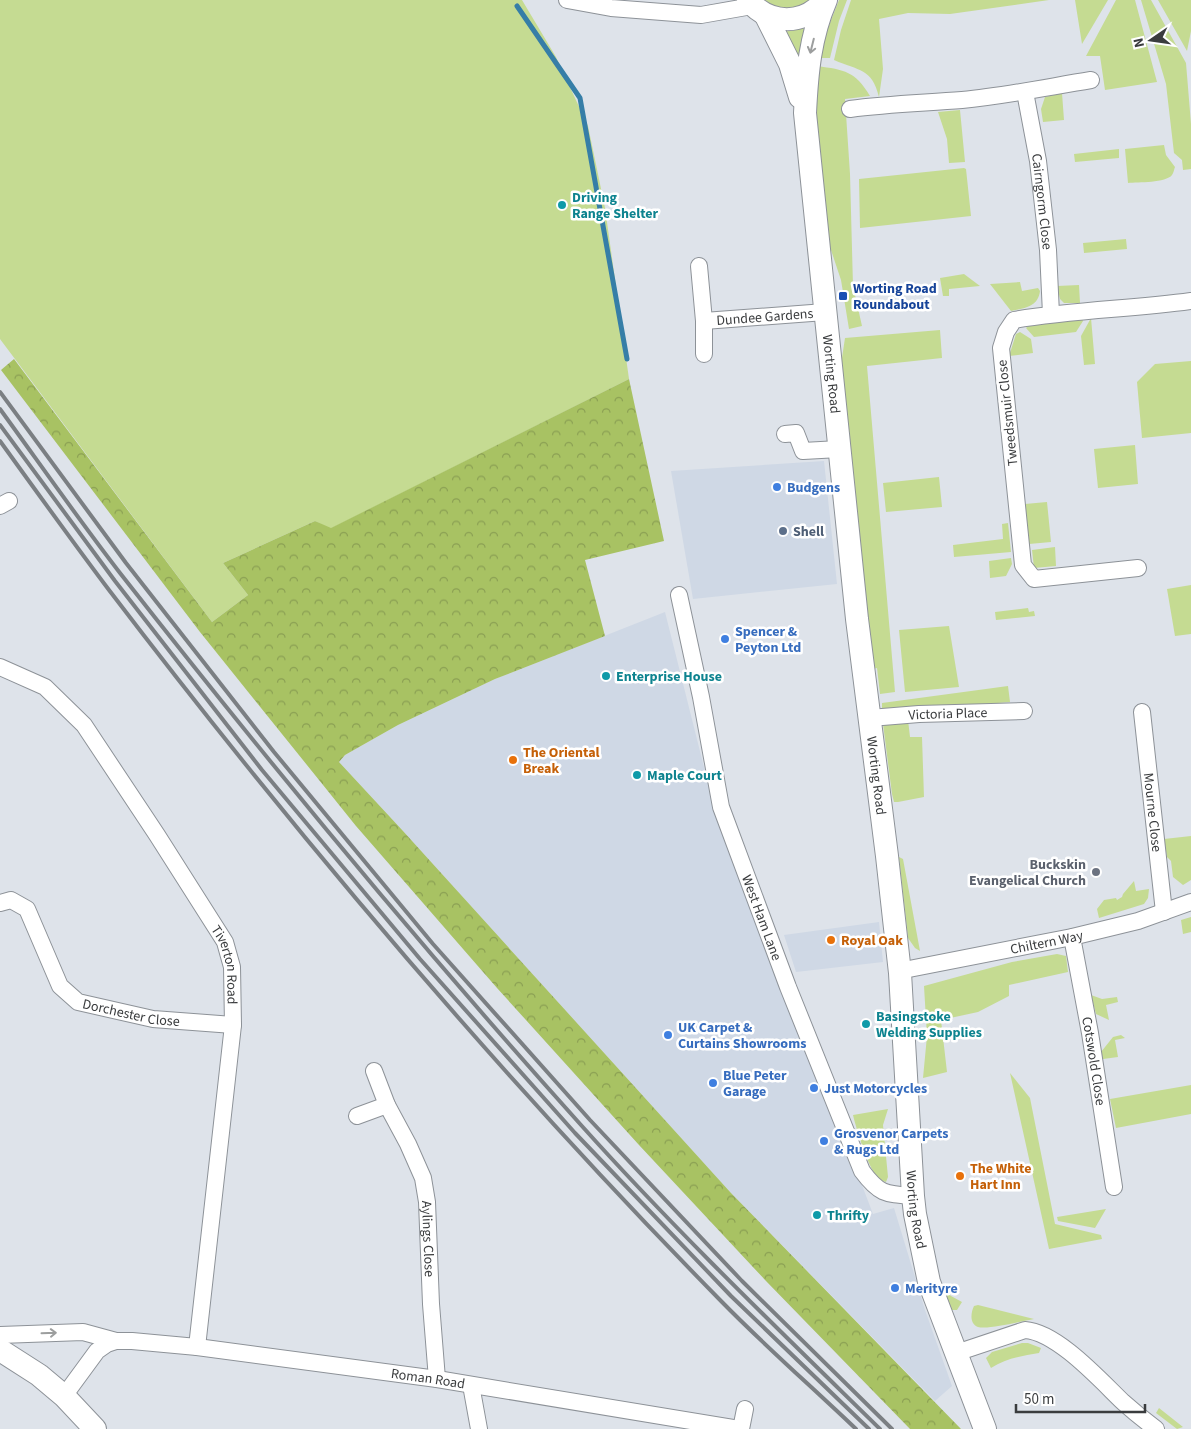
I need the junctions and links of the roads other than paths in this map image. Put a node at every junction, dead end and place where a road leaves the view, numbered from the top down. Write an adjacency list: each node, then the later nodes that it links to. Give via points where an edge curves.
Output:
1 (567, 0): 5 (street, via 611,8)
2 (713, 0): 5 (street)
3 (826, 0): 4 (main road, via 817,10 788,19); 9 (main road, Worting Road, one-way to 9, via 808,63)
4 (755, 7): 5 (street); 9 (main road, Worting Road, via 790,64)
5 (701, 15)
6 (1091, 80): 7 (street)
7 (1026, 92): 8 (street); 13 (street, Cairngorm Close, via 1041,186)
8 (850, 109)
9 (805, 113): 12 (main road, Worting Road)
10 (699, 266): 14 (street, Dundee Gardens)
11 (1191, 301): 13 (street, Tweedsmuir Close)
12 (825, 312): 14 (street, Dundee Gardens); 17 (main road, Worting Road)
13 (1051, 314): 18 (street, Tweedsmuir Close, via 1014,320 1001,348 1023,565 1034,579)
14 (704, 321): 15 (street, Dundee Gardens)
15 (704, 354)
16 (785, 434): 17 (street, via 796,433 803,451)
17 (839, 449): 23 (main road, Worting Road)
18 (1138, 568)
19 (680, 595): 34 (street, West Ham Lane, via 721,807 788,987 862,1171 872,1185 886,1194)
20 (0, 667): 29 (street, Tiverton Road, via 45,687 84,724 157,835 225,942 232,967)
21 (1024, 712): 23 (street, Victoria Place)
22 (1142, 712): 26 (street, Mourne Close)
23 (870, 718): 28 (main road, Worting Road)
24 (1191, 902): 26 (street, Chiltern Way)
25 (0, 903): 29 (street, Dorchester Close, via 11,900 27,909 60,986 78,1002 153,1019)
26 (1164, 912): 27 (street, Chiltern Way, via 1138,922)
27 (1072, 937): 28 (street, Chiltern Way); 33 (street, Cotswold Close)
28 (900, 973): 34 (main road, Worting Road)
29 (233, 1025): 37 (street, Tiverton Road)
30 (374, 1071): 31 (street, Aylings Close)
31 (388, 1106): 32 (street); 40 (street, Aylings Close, via 423,1178)
32 (357, 1116)
33 (1114, 1186)
34 (912, 1196): 39 (main road, Worting Road, via 929,1282)
35 (0, 1335): 36 (street, Roman Road, one-way to 36, via 84,1332)
36 (116, 1341): 37 (street, Roman Road); 42 (street, via 97,1351)
37 (198, 1347): 40 (street, Roman Road)
38 (0, 1350): 42 (main road)
39 (956, 1353): 47 (main road, Worting Road); 48 (street, via 1025,1330 1035,1331 1088,1367)
40 (436, 1379): 41 (street, Roman Road)
41 (471, 1385): 45 (street); 46 (street, Roman Road)
42 (64, 1396): 44 (main road)
43 (745, 1409): 46 (street, Roman Road)
44 (95, 1429)
45 (478, 1429)
46 (740, 1429)
47 (985, 1429)
48 (1156, 1429)

